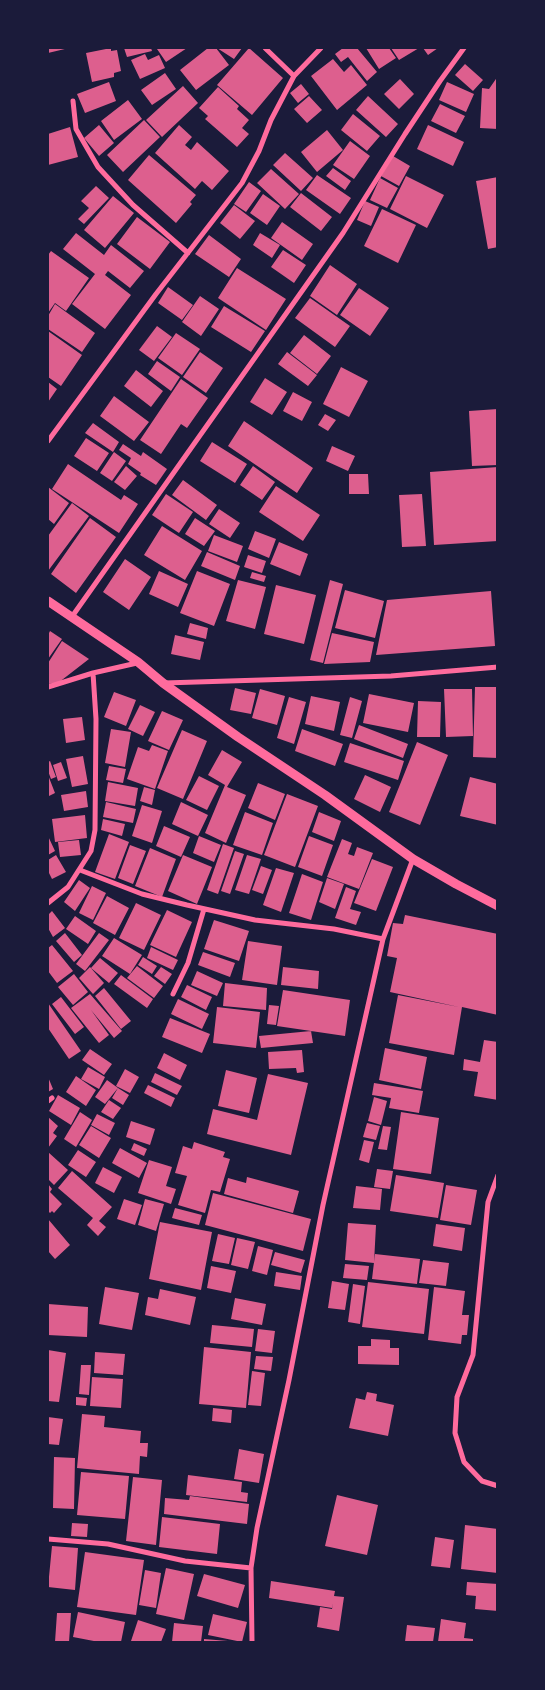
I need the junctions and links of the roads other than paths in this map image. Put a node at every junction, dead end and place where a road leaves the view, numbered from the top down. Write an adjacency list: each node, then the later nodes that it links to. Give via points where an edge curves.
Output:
1 (265, 48): 4 (street)
2 (321, 48): 4 (street)
3 (464, 48): 9 (street, via 343,233)
4 (294, 76): 6 (street, via 242,183)
5 (73, 101): 6 (street, via 76,128 98,167 133,205)
6 (188, 253): 7 (street)
7 (48, 441)
8 (48, 601): 9 (street)
9 (71, 618): 10 (street)
10 (138, 662): 12 (street); 13 (street)
11 (498, 667): 13 (street, via 391,676)
12 (94, 673): 14 (street); 16 (street, via 95,830 91,851)
13 (163, 683): 15 (street)
14 (48, 688)
15 (413, 859): 18 (street); 20 (street)
16 (80, 870): 17 (street, via 68,887); 19 (street, via 142,894)
17 (48, 903)
18 (498, 906)
19 (204, 909): 20 (street); 21 (street, via 188,963)
20 (383, 939): 25 (street, via 323,1204)
21 (173, 994)
22 (498, 1175): 23 (street, via 488,1202 473,1355 457,1397 455,1433 464,1462 482,1480)
23 (498, 1486)
24 (48, 1539): 25 (street, via 108,1544 185,1561)
25 (251, 1568): 26 (street)
26 (252, 1642)

